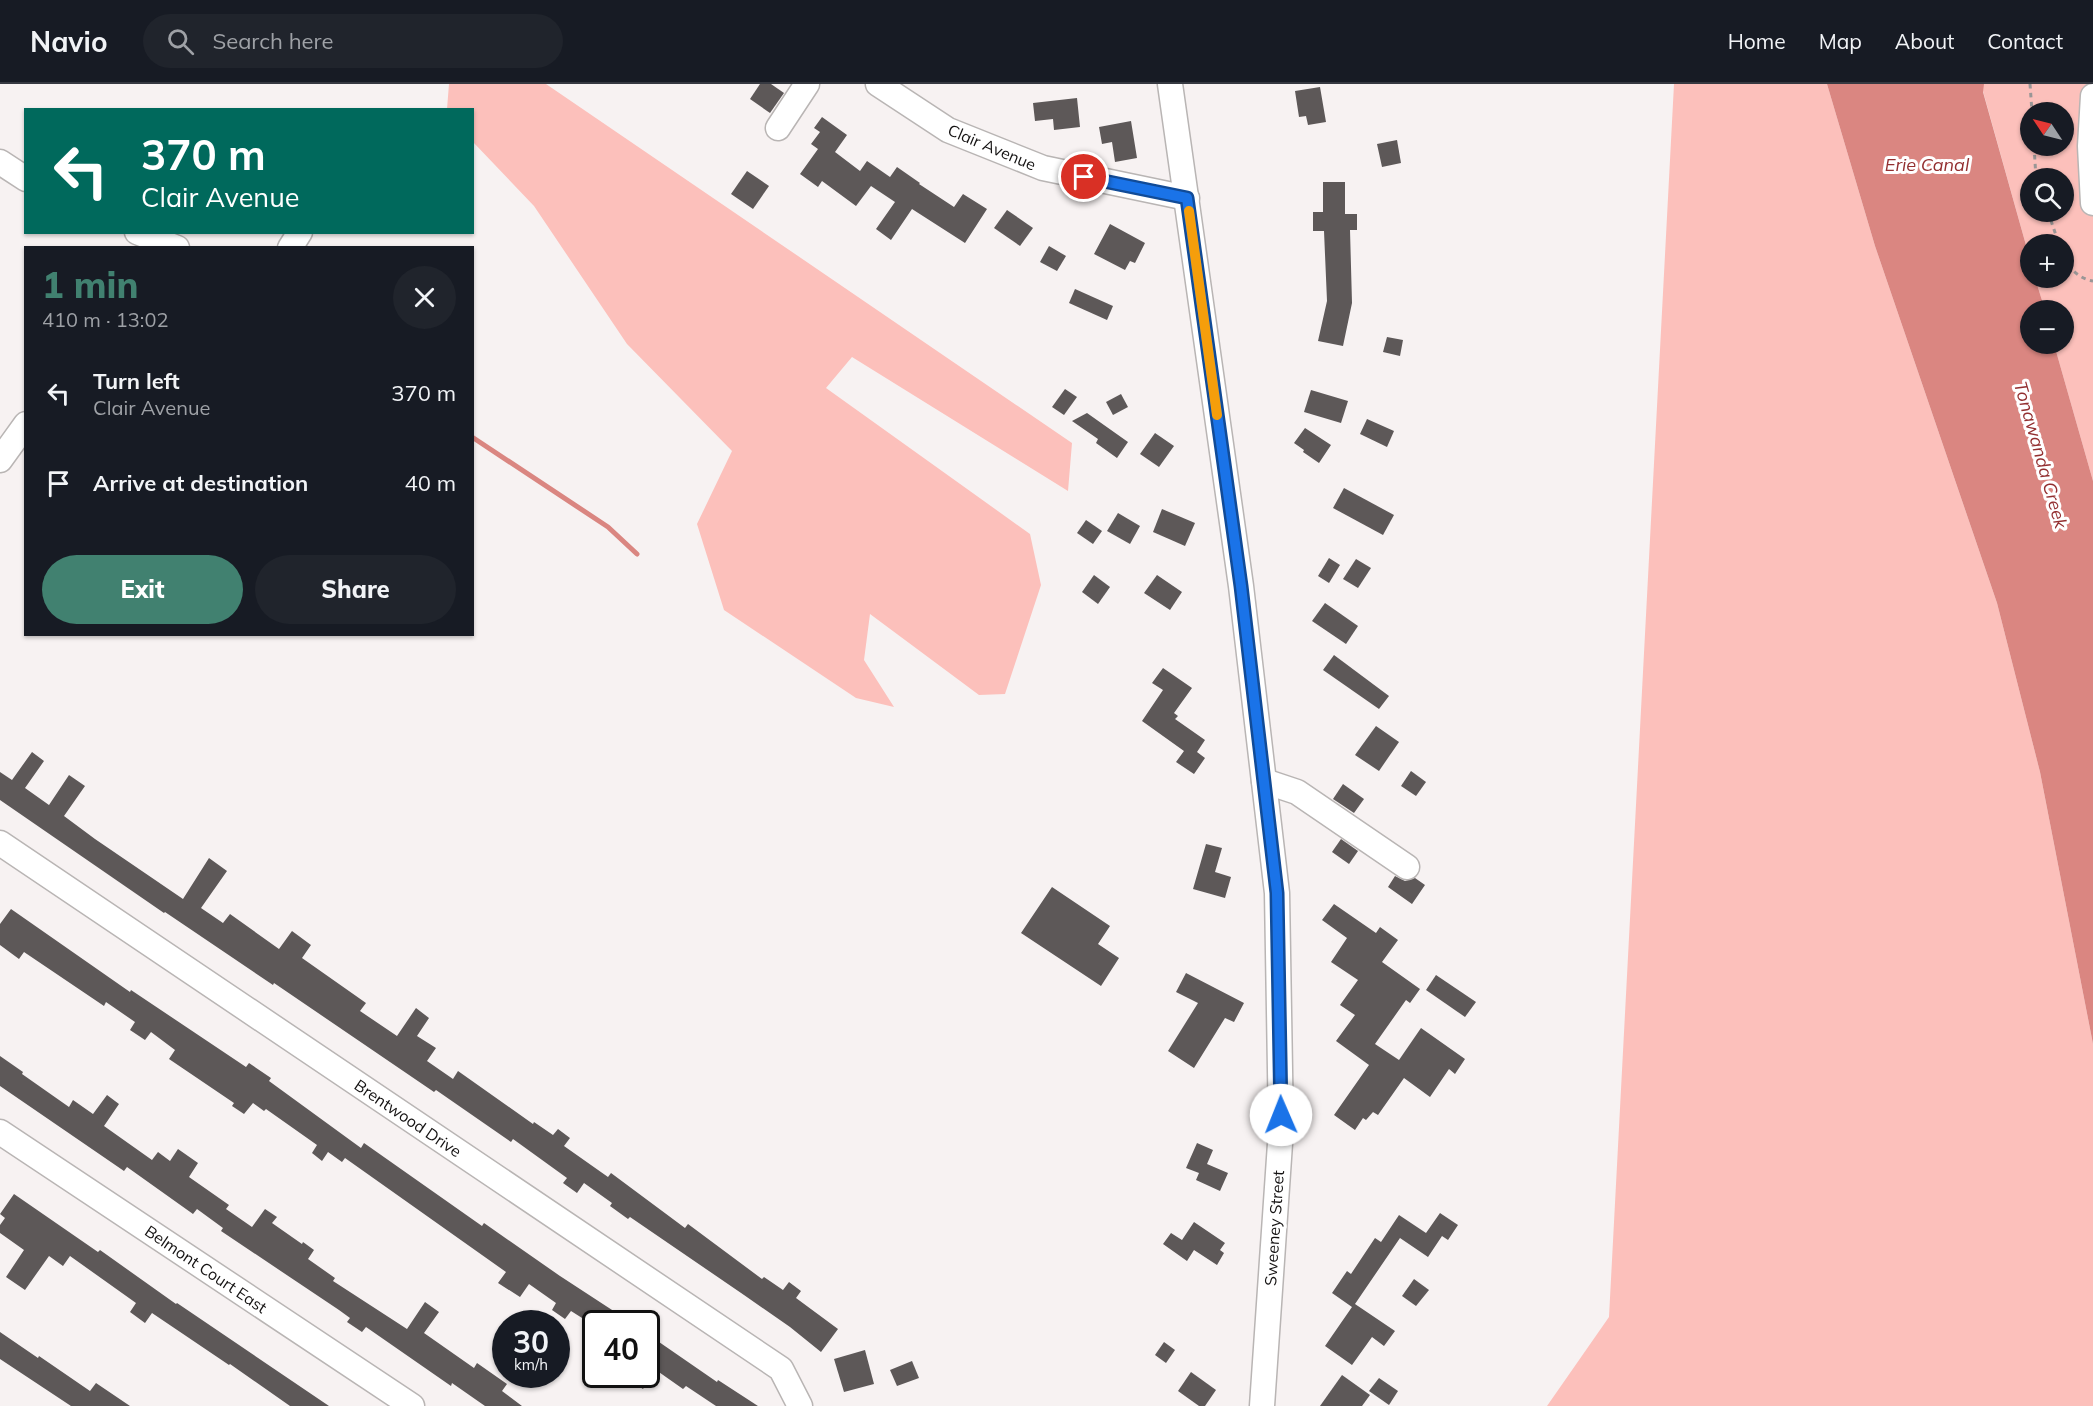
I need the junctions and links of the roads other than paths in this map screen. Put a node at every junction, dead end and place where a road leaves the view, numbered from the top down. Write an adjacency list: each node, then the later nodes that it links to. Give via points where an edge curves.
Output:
1 (807, 84): 5 (street)
2 (878, 84): 8 (street, Clair Avenue, via 948,130 1043,168)
3 (1170, 84): 8 (street, Sweeney Street)
4 (2093, 96): 9 (street)
5 (778, 128)
6 (0, 162): 7 (street)
7 (24, 178)
8 (1187, 198): 14 (street, Sweeney Street)
9 (2093, 203)
10 (142, 234): 11 (street)
11 (172, 246)
12 (24, 427): 13 (street)
13 (0, 460)
14 (1264, 781): 16 (street, via 1297,792); 20 (street, Sweeney Street, via 1277,893 1281,1129)
15 (0, 843): 19 (street, Brentwood Drive, via 781,1369)
16 (1407, 867)
17 (0, 1132): 18 (street, Belmont Court East)
18 (412, 1406)
19 (800, 1406)
20 (1262, 1406)

